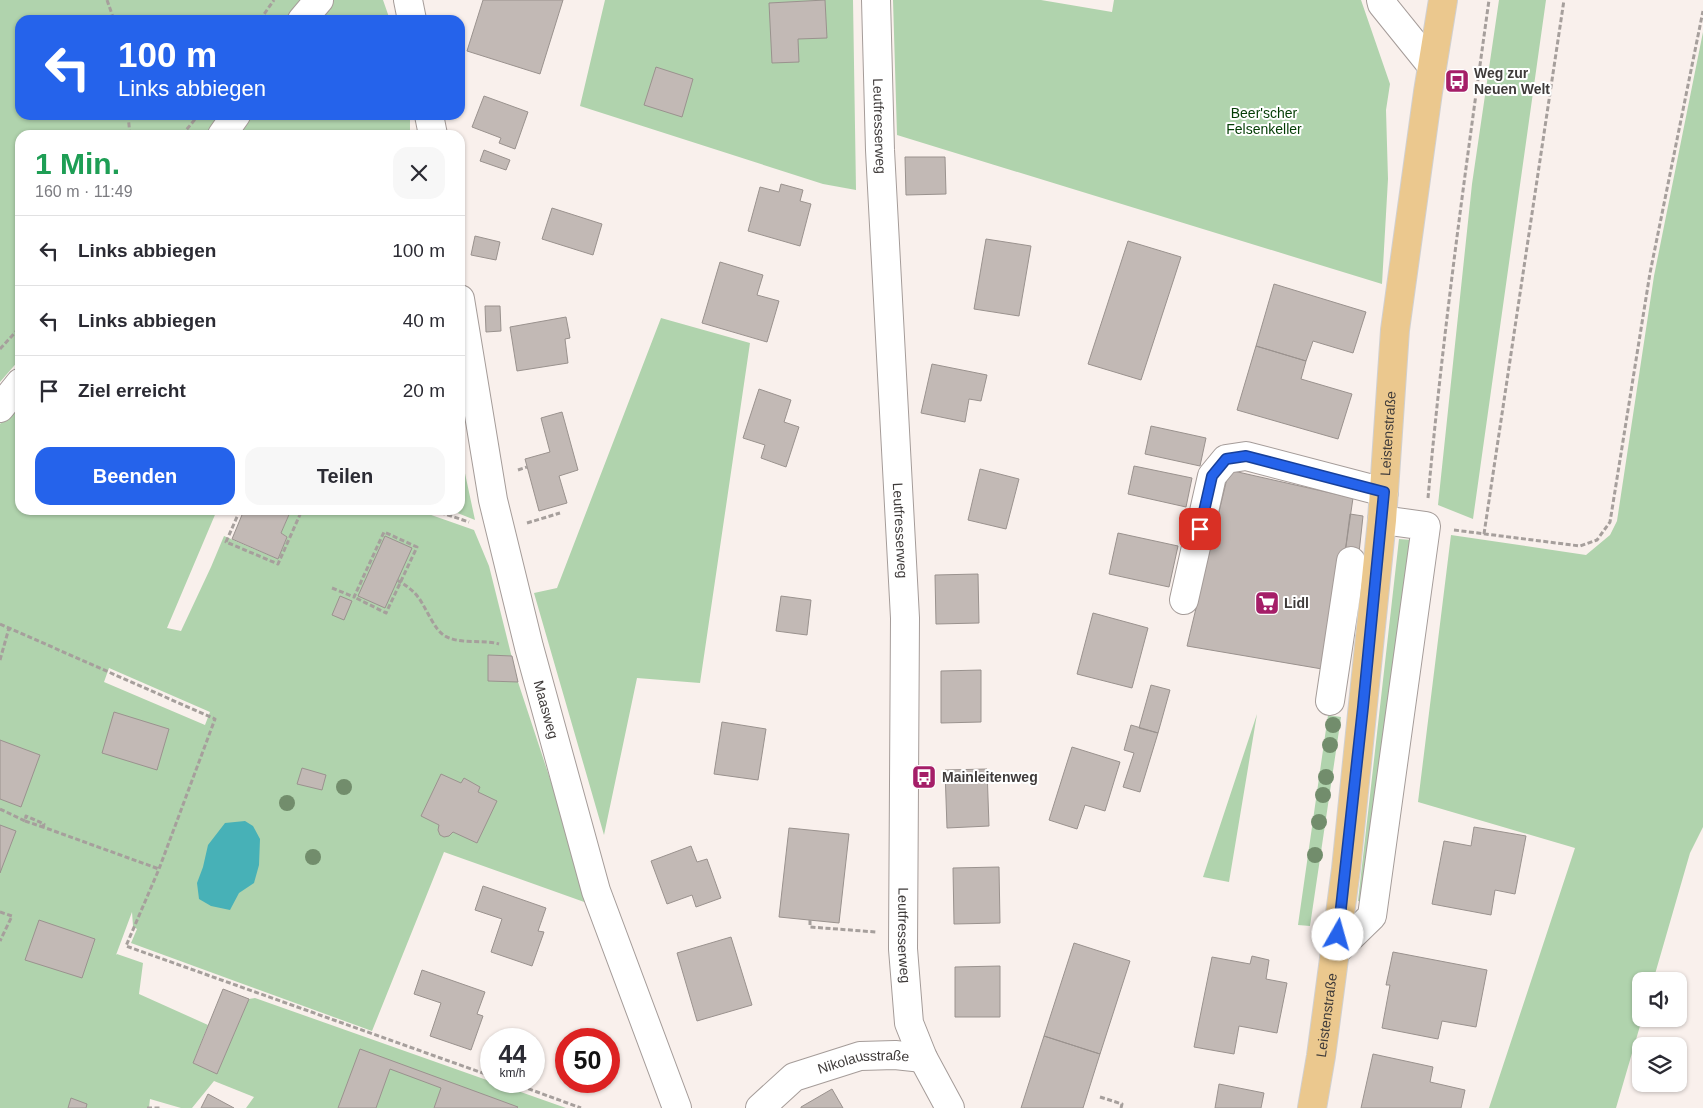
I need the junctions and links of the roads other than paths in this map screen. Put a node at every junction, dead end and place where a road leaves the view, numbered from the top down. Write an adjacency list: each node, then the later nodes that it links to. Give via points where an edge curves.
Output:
1 (319, 0): 6 (street)
2 (408, 0): 7 (street)
3 (876, 0): 18 (street, Leutfresserweg, via 880,150 904,618 903,949 909,1023)
4 (1381, 0): 8 (street)
5 (1444, 0): 8 (main road, Leistenstraße)
6 (306, 15)
7 (411, 15)
8 (1432, 66): 12 (main road, Leistenstraße, via 1395,330)
9 (465, 329): 19 (street, Maasweg, via 493,500 511,523 529,647 596,891)
10 (15, 389): 11 (street)
11 (0, 408)
12 (1384, 492): 13 (main road, Leistenstraße); 15 (street, via 1246,456 1226,459 1212,476)
13 (1382, 520): 17 (main road, Leistenstraße); 17 (street, via 1426,526 1372,916)
14 (1351, 561): 16 (street)
15 (1184, 600)
16 (1330, 701)
17 (1336, 951): 22 (main road, Leistenstraße)
18 (923, 1058): 20 (street, Nikolausstraße, via 860,1056 794,1077); 21 (street, Nikolausstraße)
19 (677, 1108)
20 (760, 1108)
21 (950, 1108)
22 (1312, 1108)

